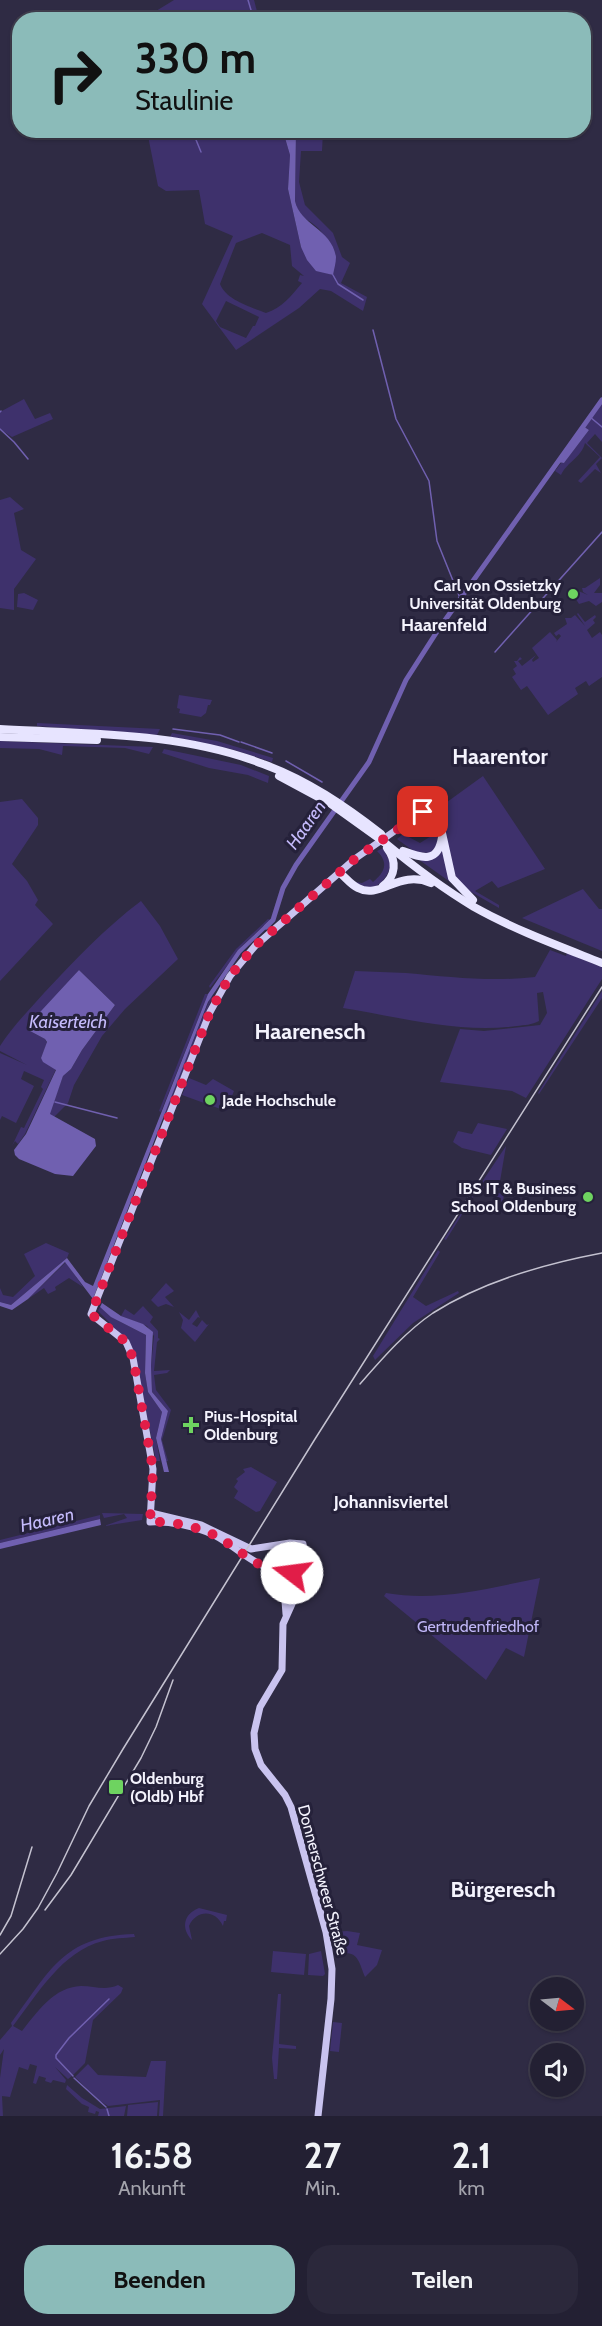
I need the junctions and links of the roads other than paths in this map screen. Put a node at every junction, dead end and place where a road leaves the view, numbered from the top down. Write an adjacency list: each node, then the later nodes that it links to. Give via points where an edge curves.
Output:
1 (0, 733): 2 (highway); 2 (highway, via 16,730)
2 (34, 734): 5 (highway, bridge, via 171,744 269,769 326,801)
3 (429, 807): 4 (highway); 7 (main road)
4 (442, 833): 6 (highway, via 440,847 430,857); 9 (highway, via 452,878)
5 (388, 845): 6 (highway); 8 (highway, via 393,871); 9 (highway, via 424,874)
6 (402, 851): 9 (highway)
7 (340, 873): 8 (highway, via 357,888); 13 (main road, via 255,946 217,997 91,1314 126,1342 132,1353 153,1475)
8 (377, 890): 9 (highway, via 416,878 464,903)
9 (473, 903): 10 (highway)
10 (505, 919): 11 (highway); 12 (highway)
11 (602, 957)
12 (602, 963)
13 (151, 1513): 14 (main road, via 201,1525 248,1548); 16 (main road, via 150,1522 213,1534)
14 (276, 1546): 15 (main road, via 303,1544); 16 (main road)
15 (305, 1570): 16 (main road); 17 (main road)
16 (278, 1572): 17 (main road)
17 (286, 1614): 18 (main road, Donnerschweer Straße, via 282,1631 283,1666 260,1707 254,1740 265,1772 291,1807 324,1922 332,1969)
18 (318, 2116)

